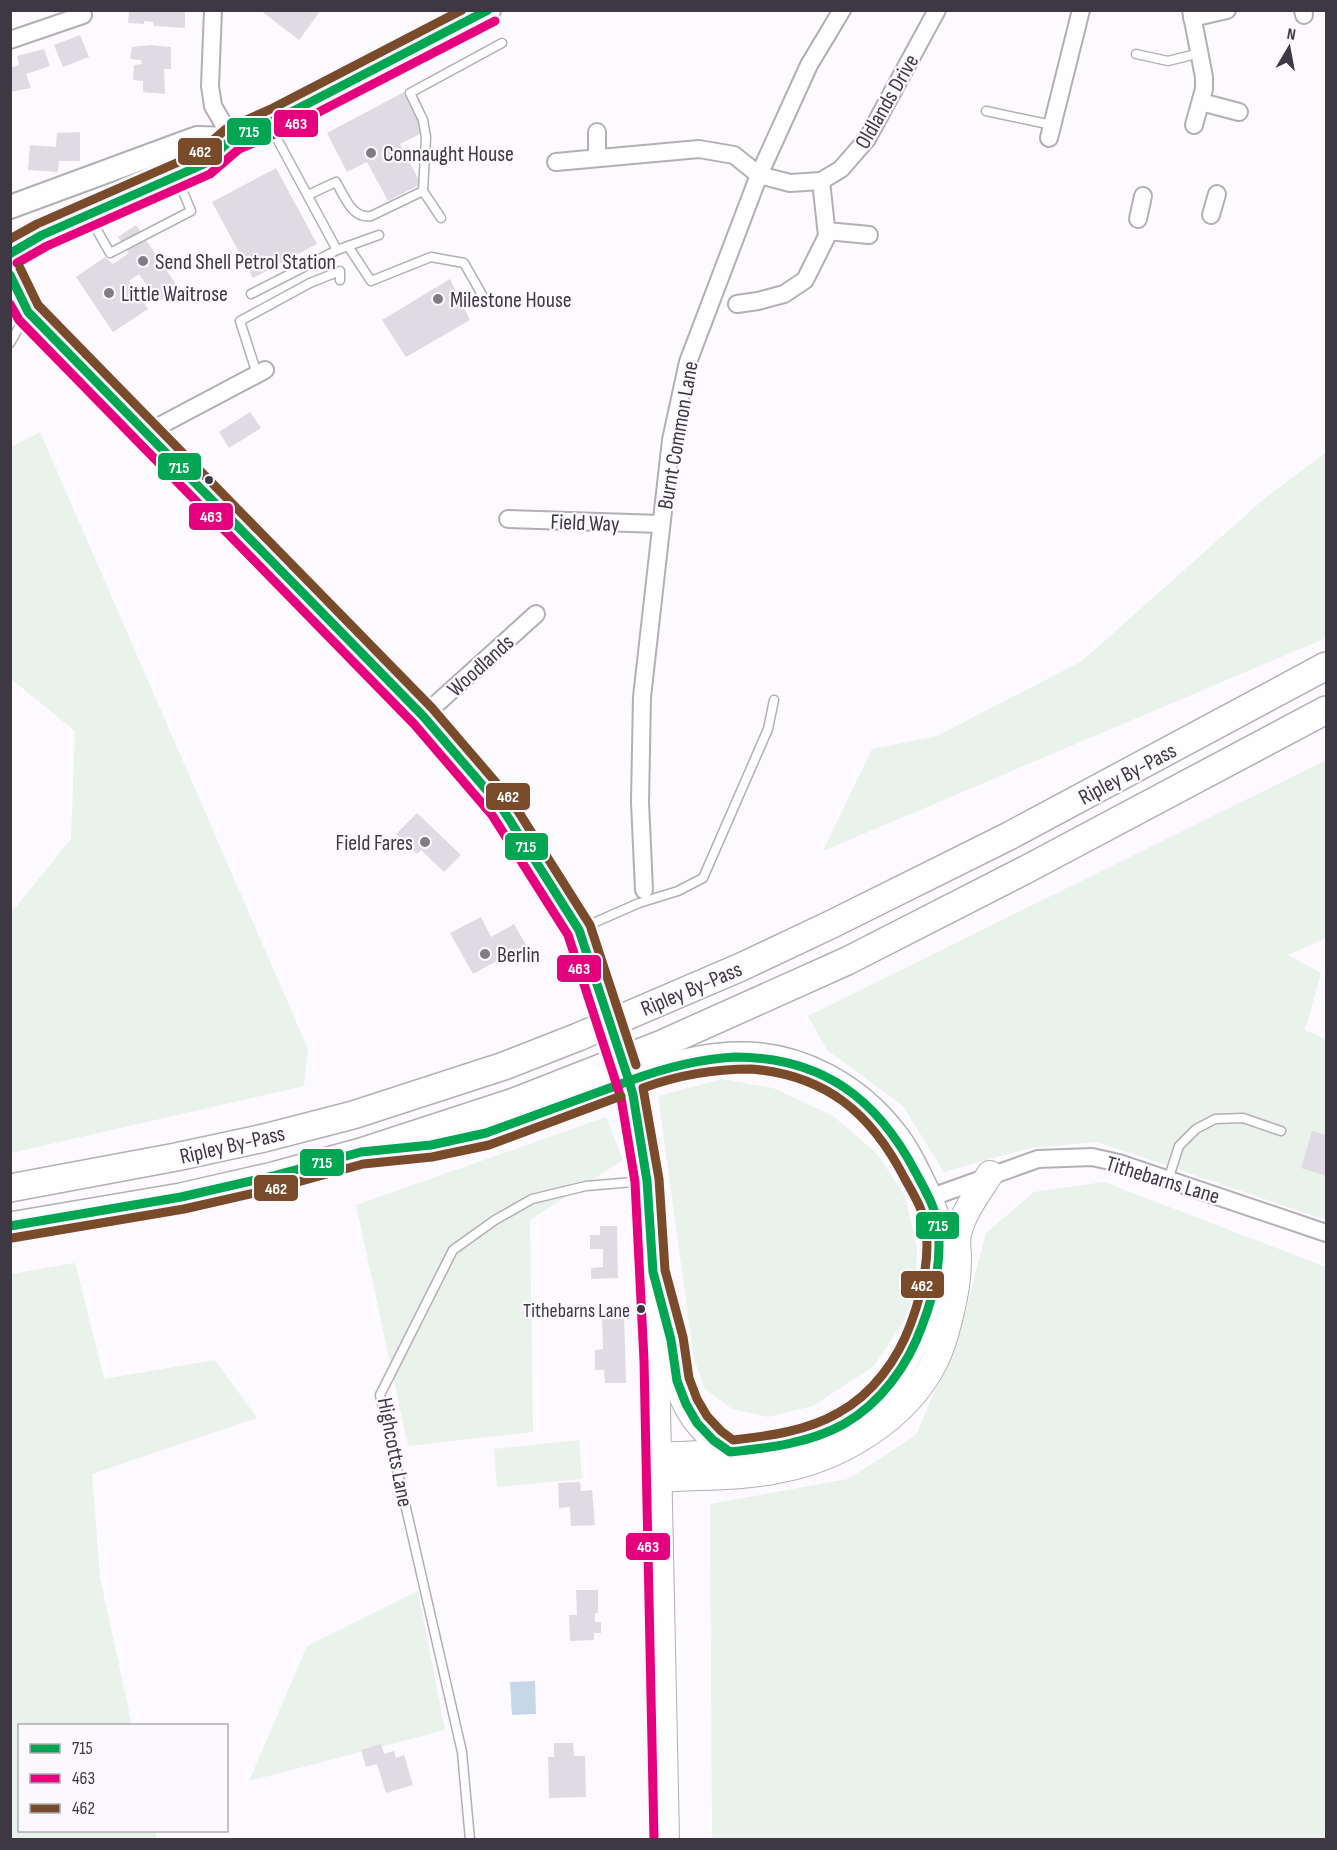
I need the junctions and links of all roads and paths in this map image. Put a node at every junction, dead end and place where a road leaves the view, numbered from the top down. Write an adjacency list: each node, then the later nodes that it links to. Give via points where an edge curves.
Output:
1 (213, 10): 20 (street, via 210,86 213,106)
2 (489, 10): 16 (main road)
3 (842, 10): 23 (street, Burnt Common Lane, via 809,65)
4 (937, 10): 25 (street, Oldlands Drive, via 867,139 841,169)
5 (1081, 10): 18 (street)
6 (1227, 10): 7 (street)
7 (1192, 14): 11 (street)
8 (83, 15): 9 (street)
9 (10, 40)
10 (502, 43): 26 (lane, via 410,93 426,137)
11 (1200, 53): 12 (lane, via 1168,61); 13 (street, via 1204,77)
12 (1136, 54)
13 (1201, 102): 15 (street); 17 (street)
14 (986, 111): 18 (lane)
15 (1239, 112)
16 (269, 124): 20 (main road); 28 (lane)
17 (1194, 125)
18 (1051, 131)
19 (597, 132): 21 (street)
20 (232, 139): 24 (main road, via 204,164); 30 (main road, via 196,138)
21 (597, 158): 22 (street); 23 (street, via 699,149 734,156)
22 (556, 162)
23 (759, 175): 25 (street, via 790,183); 51 (street, Burnt Common Lane, via 688,362 671,440)
24 (176, 177): 31 (main road); 31 (lane, via 191,211 110,253)
25 (821, 181): 35 (street)
26 (423, 191): 28 (lane, via 362,217 355,213 336,182); 33 (lane)
27 (1217, 194): 32 (street)
28 (308, 195): 39 (lane)
29 (1143, 196): 34 (street)
30 (10, 207)
31 (88, 215): 40 (main road)
32 (1211, 215)
33 (441, 218)
34 (1138, 219)
35 (827, 231): 37 (street); 45 (street, via 805,280 784,294)
36 (379, 235): 38 (lane)
37 (869, 235)
38 (348, 246): 39 (lane); 44 (lane, via 371,281 432,256 464,263)
39 (337, 250): 43 (lane)
40 (11, 252)
41 (10, 274): 46 (main road, via 18,287)
42 (340, 280): 48 (lane, via 340,271 240,321)
43 (251, 294)
44 (485, 300)
45 (737, 304)
46 (20, 306): 47 (lane); 49 (main road)
47 (10, 343)
48 (261, 372): 49 (street)
49 (146, 433): 56 (main road)
50 (508, 519): 51 (street, Field Way)
51 (661, 524): 57 (street, Burnt Common Lane, via 642,697)
52 (536, 614): 56 (street, Woodlands)
53 (1326, 666): 64 (highway, Ripley By-Pass, via 1009,836 862,909 741,967 578,1037 504,1066 353,1115 198,1152)
54 (774, 700): 57 (lane, via 768,729 703,878 678,891)
55 (1326, 711): 60 (highway, Ripley By-Pass, via 836,966 662,1044 514,1102)
56 (423, 716): 58 (main road, via 502,808)
57 (641, 896): 58 (lane)
58 (580, 935): 63 (main road, bridge, via 633,1095)
59 (1281, 1131): 62 (lane, via 1243,1118 1215,1119 1196,1129 1179,1146)
60 (361, 1152): 65 (highway, via 431,1145 486,1133 658,1070 739,1056 785,1061 843,1088 872,1110 894,1135); 66 (highway, Ripley By-Pass, via 181,1197)
61 (990, 1174): 62 (street, Tithebarns Lane, via 1038,1159 1092,1157); 65 (street, Tithebarns Lane); 70 (main road, via 962,1220 957,1237 957,1281 952,1307 934,1363 916,1390 892,1414 840,1449 809,1463 776,1471)
62 (1168, 1180): 67 (street, Tithebarns Lane)
63 (647, 1181): 68 (main road); 71 (lane, Highcotts Lane, via 586,1186 532,1199 453,1250 380,1395 462,1752)
64 (10, 1188)
65 (929, 1198): 69 (main road, via 938,1223 936,1282 920,1335 902,1368 878,1398 845,1423 811,1439 774,1448)
66 (10, 1226)
67 (1326, 1233)
68 (653, 1272): 69 (main road, via 677,1381 686,1404 697,1423); 70 (main road)
69 (730, 1452): 70 (main road)
70 (659, 1467): 72 (main road)
71 (470, 1839)
72 (666, 1839)

